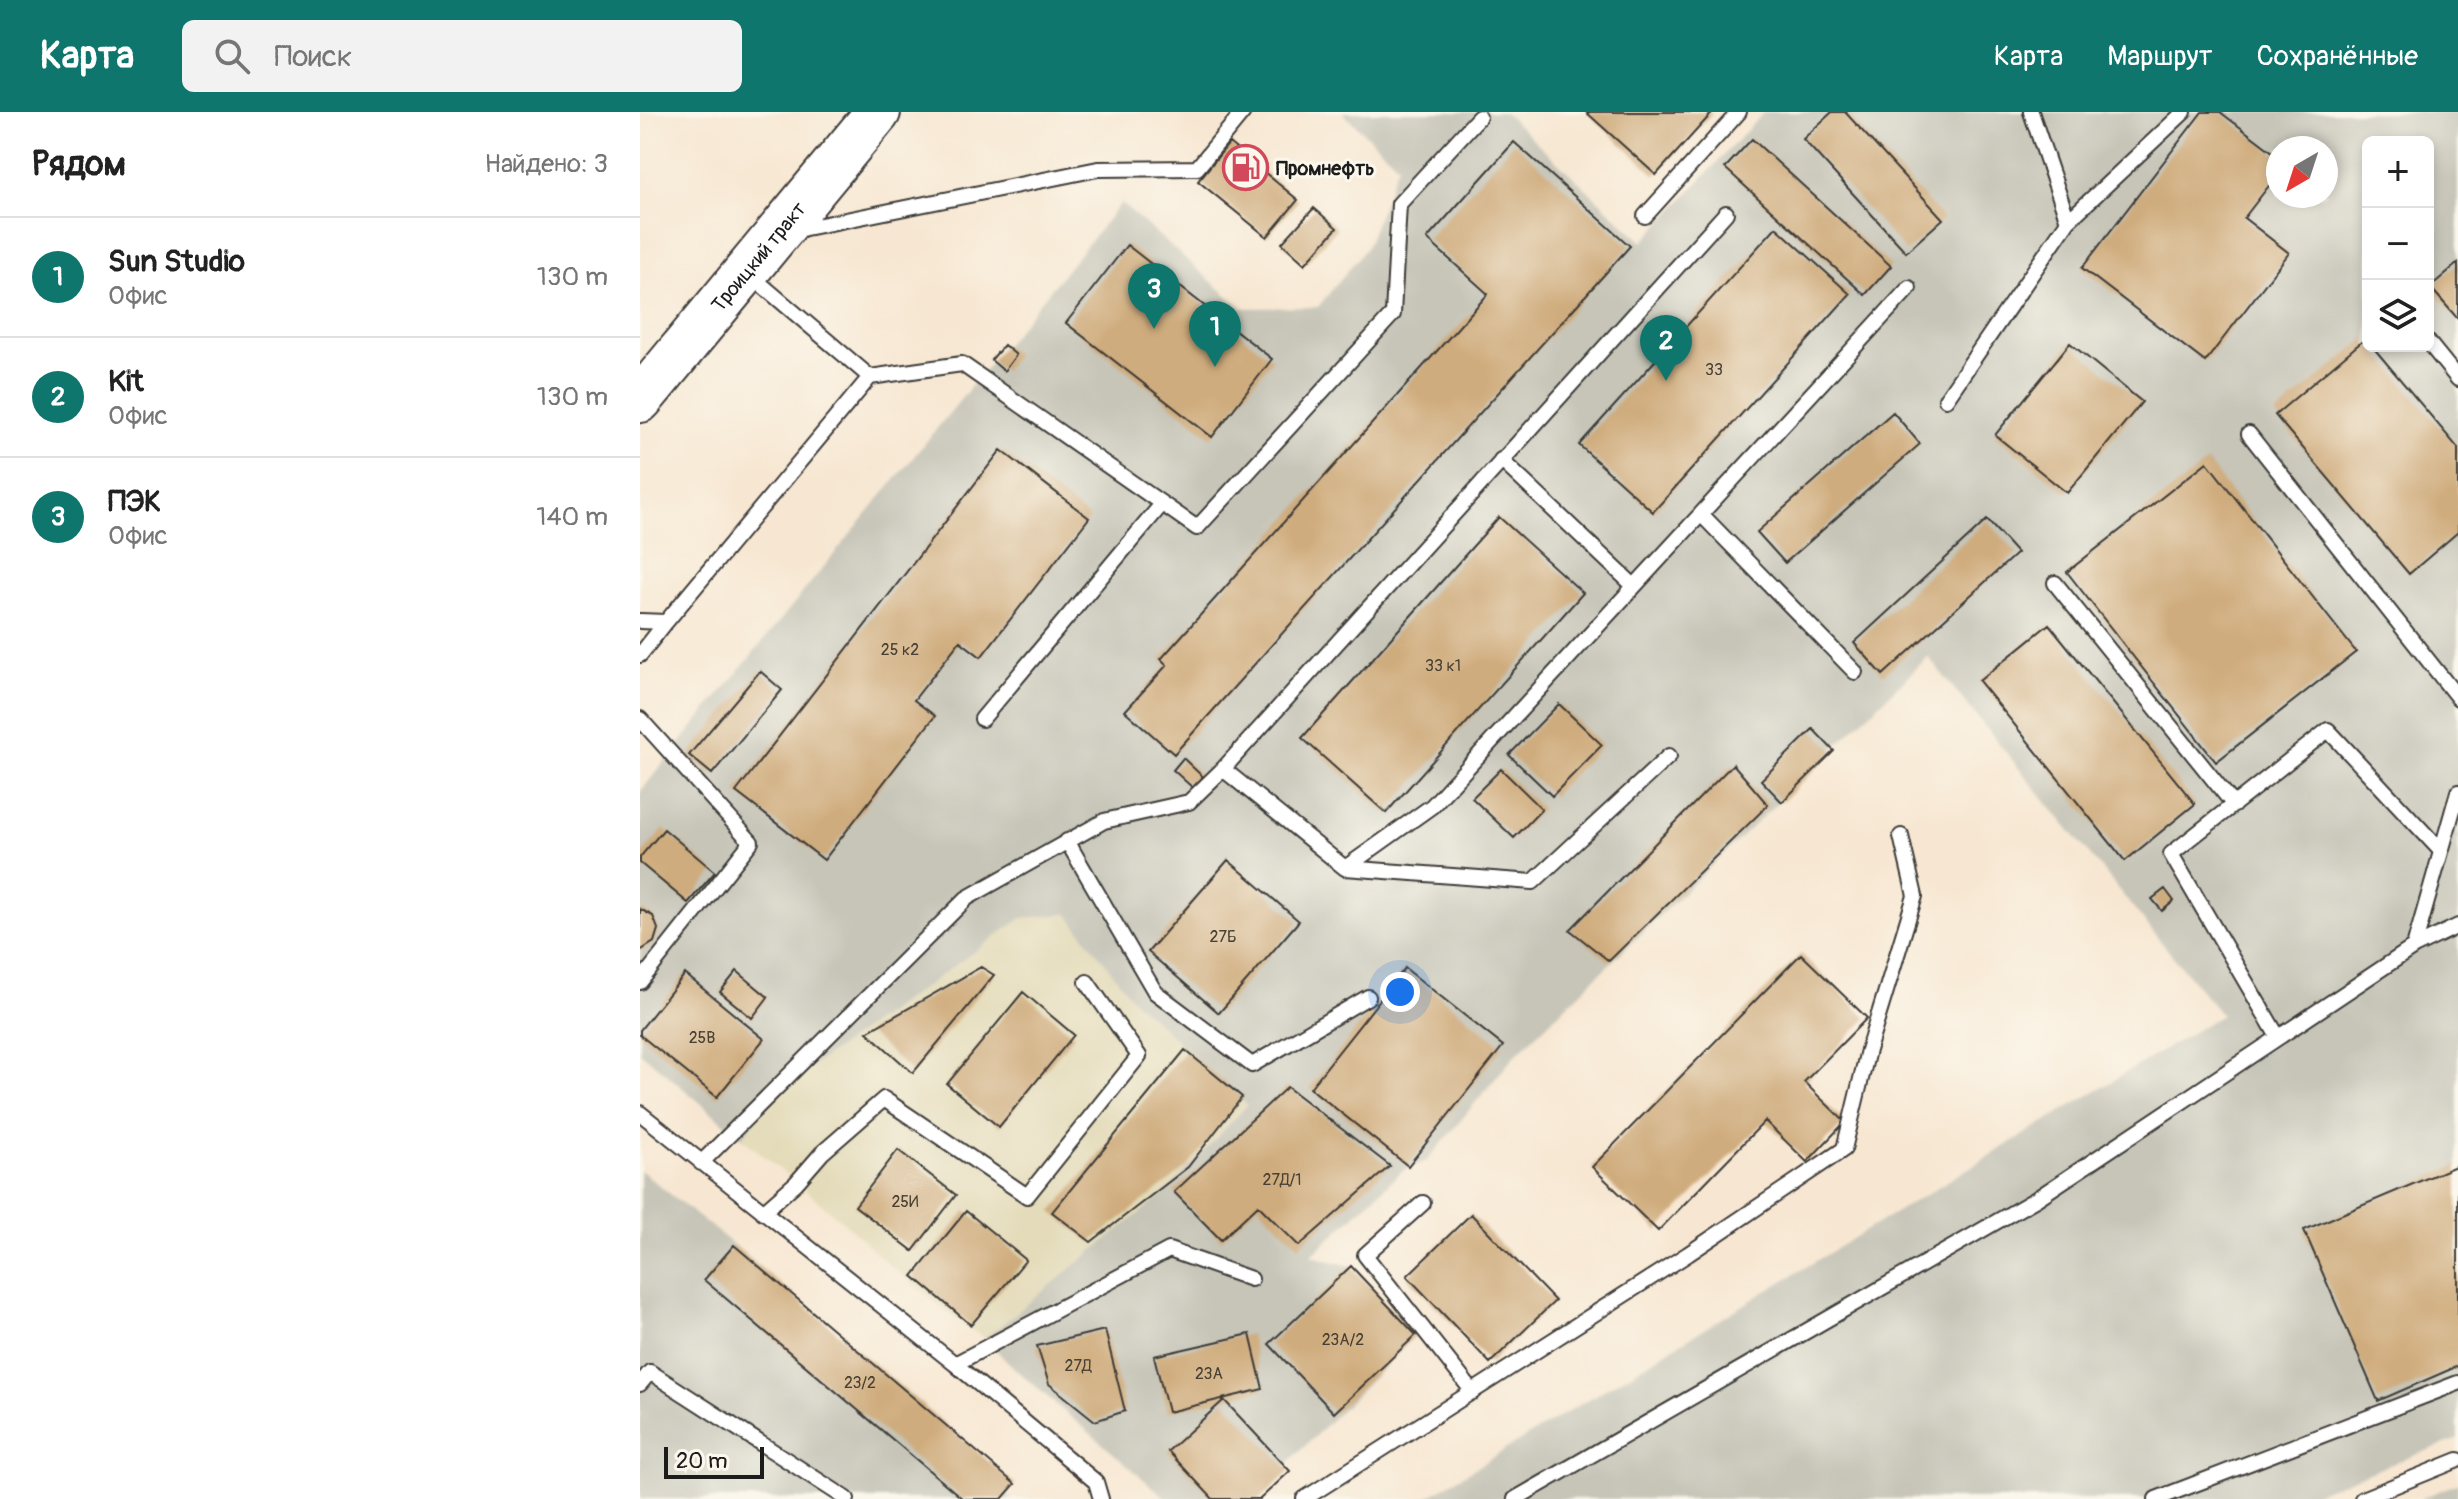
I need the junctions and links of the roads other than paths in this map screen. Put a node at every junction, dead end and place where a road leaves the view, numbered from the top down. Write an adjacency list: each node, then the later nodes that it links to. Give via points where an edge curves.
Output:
1 (878, 112): 10 (main road, Троицкий тракт)
2 (1243, 112): 10 (lane, via 1197,168 1098,169)
3 (1739, 112): 8 (lane)
4 (2031, 112): 9 (lane)
5 (2184, 112): 9 (lane)
6 (1479, 117): 20 (lane, via 1399,204 1393,314 1197,528)
7 (1726, 213): 19 (lane)
8 (1645, 216)
9 (2068, 221): 16 (lane)
10 (776, 234): 11 (main road, Троицкий тракт)
11 (746, 271): 14 (lane); 17 (main road, Троицкий тракт)
12 (1909, 288): 21 (lane)
13 (2434, 349): 15 (lane)
14 (870, 377): 20 (lane, via 962,364); 25 (lane)
15 (2458, 379)
16 (1946, 399)
17 (640, 400)
18 (2249, 434): 28 (lane)
19 (1501, 460): 23 (lane); 32 (lane)
20 (1162, 504): 30 (lane)
21 (1701, 514): 23 (lane); 27 (lane)
22 (2055, 583): 34 (lane)
23 (1634, 586): 38 (lane, via 1432,806)
24 (640, 621): 25 (lane)
25 (666, 622): 26 (lane)
26 (640, 655)
27 (1855, 672)
28 (2458, 698)
29 (640, 719): 41 (lane, via 751,842)
30 (982, 719)
31 (1669, 756): 38 (lane, via 1533,882)
32 (1223, 769): 36 (lane, via 1189,802 1104,821); 38 (lane)
33 (2458, 792): 37 (lane)
34 (2234, 805): 37 (lane, via 2328,730); 44 (lane, via 2171,854)
35 (1901, 836): 54 (lane, via 1915,896 1844,1149)
36 (1067, 841): 43 (lane, via 1155,992 1252,1065); 46 (lane, via 967,898)
37 (2441, 851): 40 (lane)
38 (1345, 868)
39 (2458, 926): 40 (lane)
40 (2414, 947): 44 (lane)
41 (640, 982)
42 (1087, 982): 48 (lane, via 1139,1056 1027,1196 884,1099)
43 (1368, 997)
44 (2278, 1037): 62 (lane, via 2036,1199)
45 (640, 1113): 46 (lane)
46 (701, 1163): 48 (lane)
47 (1423, 1203): 54 (lane, via 1365,1255)
48 (763, 1212): 50 (lane)
49 (1251, 1279): 50 (lane, via 1169,1250)
50 (955, 1364): 56 (lane)
51 (645, 1368): 53 (lane); 57 (lane)
52 (2458, 1383): 63 (lane)
53 (640, 1384)
54 (1473, 1392): 61 (lane)
55 (2458, 1460): 64 (lane)
56 (1096, 1482): 59 (lane); 60 (lane)
57 (826, 1493): 58 (lane)
58 (847, 1499)
59 (1101, 1499)
60 (1112, 1499)
61 (1304, 1499)
62 (1515, 1499)
63 (2156, 1499)
64 (2362, 1499)

